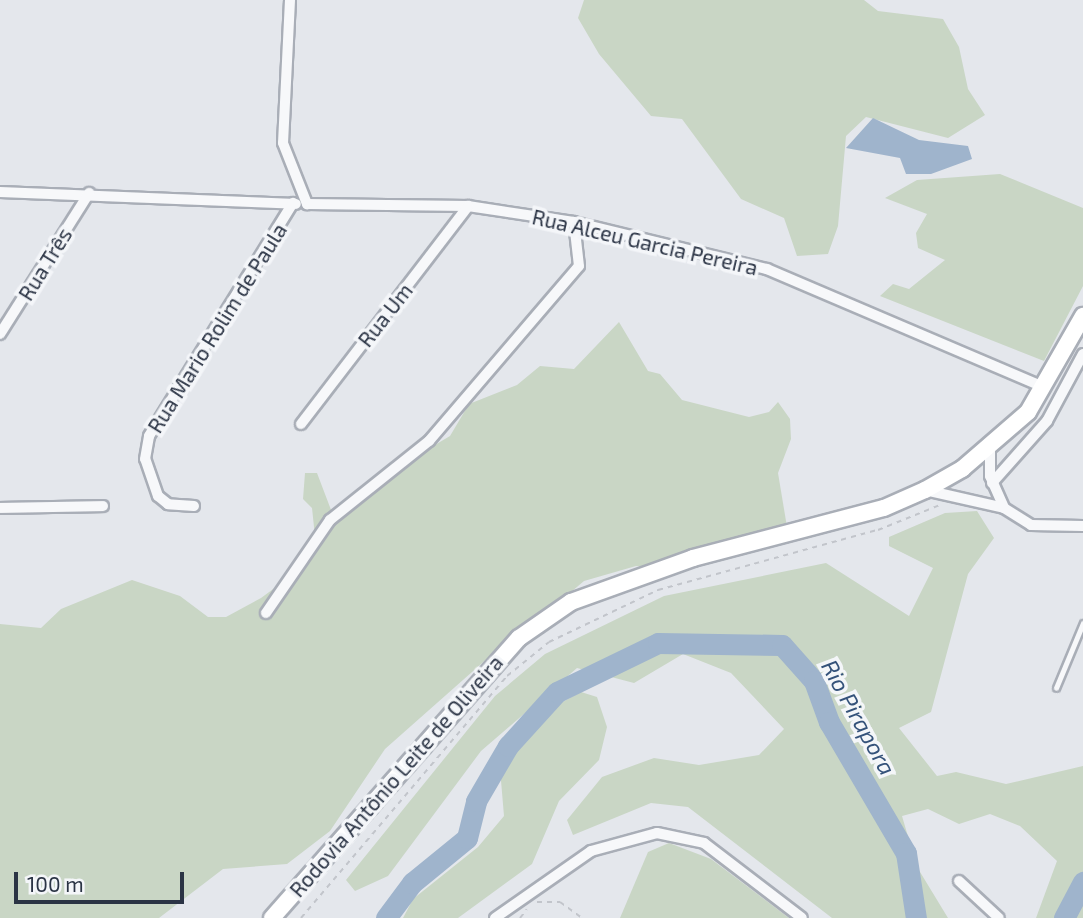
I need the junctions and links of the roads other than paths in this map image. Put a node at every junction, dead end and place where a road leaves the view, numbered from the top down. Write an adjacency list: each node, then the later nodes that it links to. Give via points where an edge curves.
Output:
1 (290, 0): 5 (street, via 284,143)
2 (0, 192): 3 (street, Rua Alceu Garcia Pereira)
3 (89, 193): 4 (street, Rua Alceu Garcia Pereira); 9 (street, Rua Três)
4 (293, 203): 5 (street, Rua Alceu Garcia Pereira); 17 (street, Rua Mario Rolim de Paula, via 149,436 145,459 158,496 168,504)
5 (307, 204): 6 (street, Rua Alceu Garcia Pereira)
6 (468, 206): 7 (street, Rua Alceu Garcia Pereira); 12 (street, Rua Um)
7 (574, 222): 11 (street, Rua Alceu Garcia Pereira, via 767,269); 21 (street, via 579,266 429,441 330,520)
8 (1083, 316): 11 (main road, Rodovia Antônio Leite de Oliveira)
9 (0, 334)
10 (1083, 354): 14 (street, via 1047,421)
11 (1044, 387): 13 (main road, Rodovia Antônio Leite de Oliveira)
12 (301, 424)
13 (990, 446): 14 (street); 15 (main road, Rodovia Antônio Leite de Oliveira)
14 (992, 483): 19 (street)
15 (925, 490): 19 (street); 25 (main road, Rodovia Antônio Leite de Oliveira, via 884,508 694,558 571,602 543,620 467,690)
16 (103, 506): 18 (street)
17 (194, 506)
18 (0, 508)
19 (1004, 509): 20 (street, via 1031,525)
20 (1083, 526)
21 (265, 613)
22 (1083, 623): 23 (lane)
23 (1056, 688)
24 (959, 881): 28 (street)
25 (272, 918)
26 (495, 918): 27 (street, via 591,850 657,833 704,843)
27 (802, 918)
28 (999, 918)

